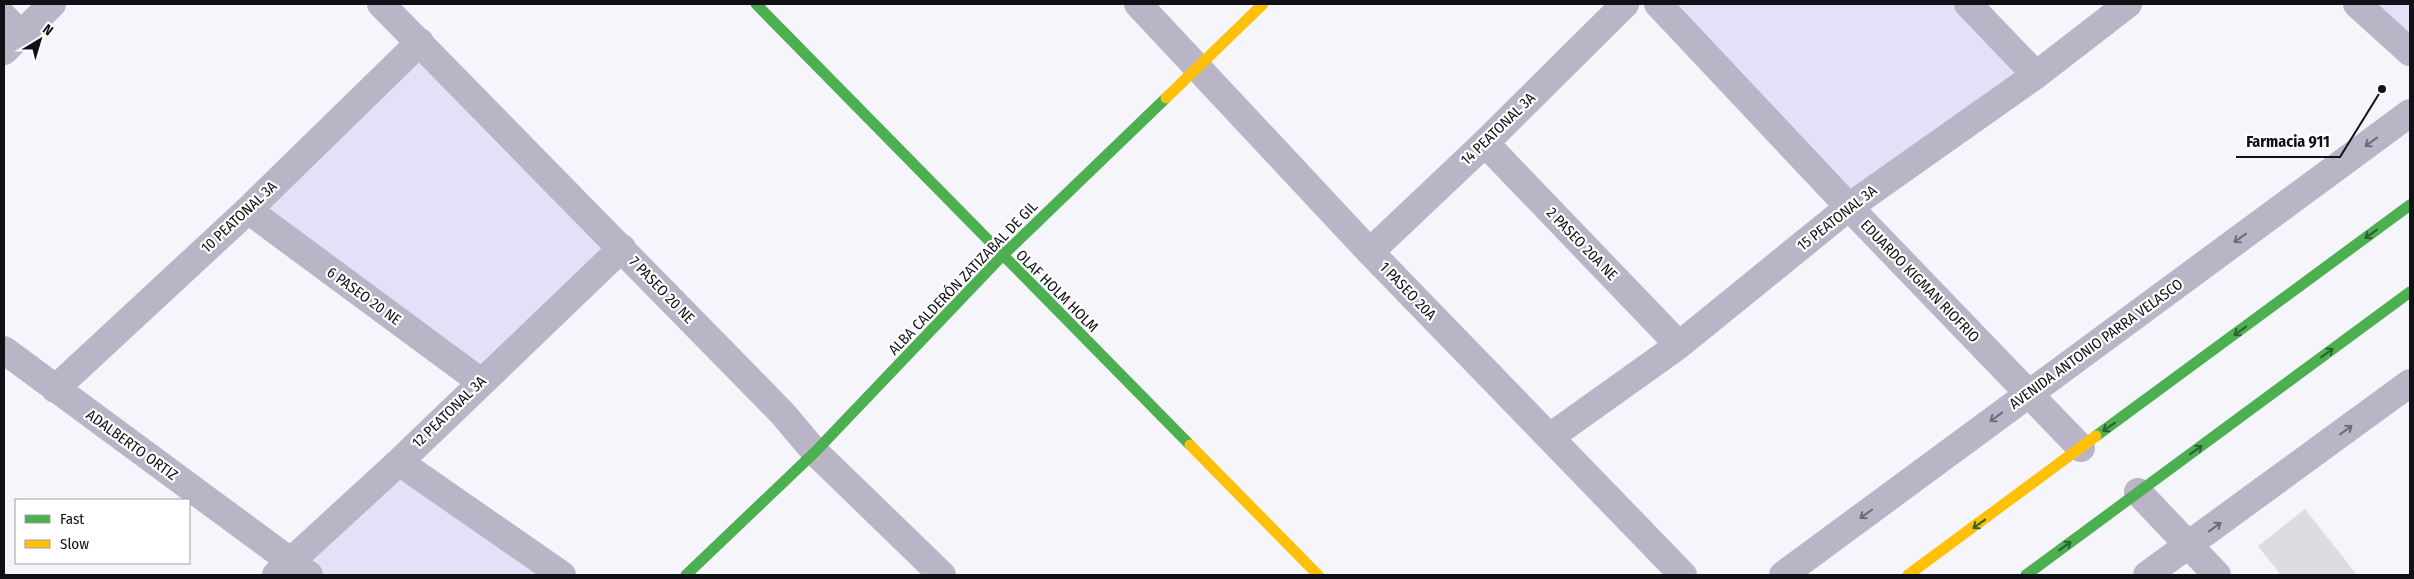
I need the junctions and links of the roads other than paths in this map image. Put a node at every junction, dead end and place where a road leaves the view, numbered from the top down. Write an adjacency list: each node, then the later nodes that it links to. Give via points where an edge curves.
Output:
1 (52, 4): 11 (street)
2 (381, 4): 12 (street, 7 PASEO 20 NE)
3 (756, 4): 23 (street, OLAF HOLM HOLM)
4 (1138, 4): 14 (street, 1 PASEO 20A)
5 (1263, 4): 14 (street, ALBA CALDERÓN ZATIZABAL DE GIL)
6 (1625, 4): 17 (street, 14 PEATONAL 3A)
7 (1658, 4): 19 (street, EDUARDO KIGMAN RIOFRIO)
8 (1968, 4): 15 (street)
9 (2128, 4): 15 (street, 15 PEATONAL 3A)
10 (2357, 4): 13 (street)
11 (9, 34)
12 (420, 42): 20 (street, 10 PEATONAL 3A); 21 (street, 7 PASEO 20 NE)
13 (2410, 52)
14 (1197, 69): 22 (street, 1 PASEO 20A); 23 (street, ALBA CALDERÓN ZATIZABAL DE GIL)
15 (2036, 75): 19 (street, 15 PEATONAL 3A)
16 (2410, 113): 30 (street, AVENIDA ANTONIO PARRA VELASCO, one-way to 30)
17 (1485, 143): 22 (street, 14 PEATONAL 3A); 25 (street, 2 PASEO 20A NE)
18 (2410, 206): 32 (street, one-way to 32)
19 (1849, 207): 25 (street, 15 PEATONAL 3A); 30 (street, EDUARDO KIGMAN RIOFRIO)
20 (248, 210): 27 (street, 6 PASEO 20 NE); 29 (street, 10 PEATONAL 3A)
21 (622, 248): 27 (street, 12 PEATONAL 3A); 33 (street, 7 PASEO 20 NE)
22 (1370, 252): 31 (street, 1 PASEO 20A)
23 (1002, 256): 33 (street, ALBA CALDERÓN ZATIZABAL DE GIL); 41 (street, OLAF HOLM HOLM)
24 (2410, 292): 35 (street, one-way to 24)
25 (1679, 345): 31 (street, 15 PEATONAL 3A)
26 (4, 350): 29 (street, ADALBERTO ORTIZ)
27 (481, 382): 34 (street, 12 PEATONAL 3A)
28 (2410, 383): 36 (street, one-way to 28)
29 (55, 389): 37 (street, ADALBERTO ORTIZ)
30 (2028, 394): 32 (street, EDUARDO KIGMAN RIOFRIO); 43 (street, AVENIDA ANTONIO PARRA VELASCO, one-way to 43)
31 (1550, 437): 42 (street, 1 PASEO 20A)
32 (2081, 448): 44 (street, one-way to 44)
33 (815, 452): 39 (street, ALBA CALDERÓN ZATIZABAL DE GIL); 40 (street, 7 PASEO 20 NE)
34 (398, 462): 37 (street, 12 PEATONAL 3A); 38 (street)
35 (2138, 492): 36 (street); 45 (street, one-way to 35)
36 (2189, 546): 46 (street); 47 (street)
37 (292, 571)
38 (562, 575)
39 (686, 575)
40 (942, 575)
41 (1318, 575)
42 (1682, 575)
43 (1783, 575)
44 (1908, 575)
45 (2026, 575)
46 (2147, 575)
47 (2217, 575)

